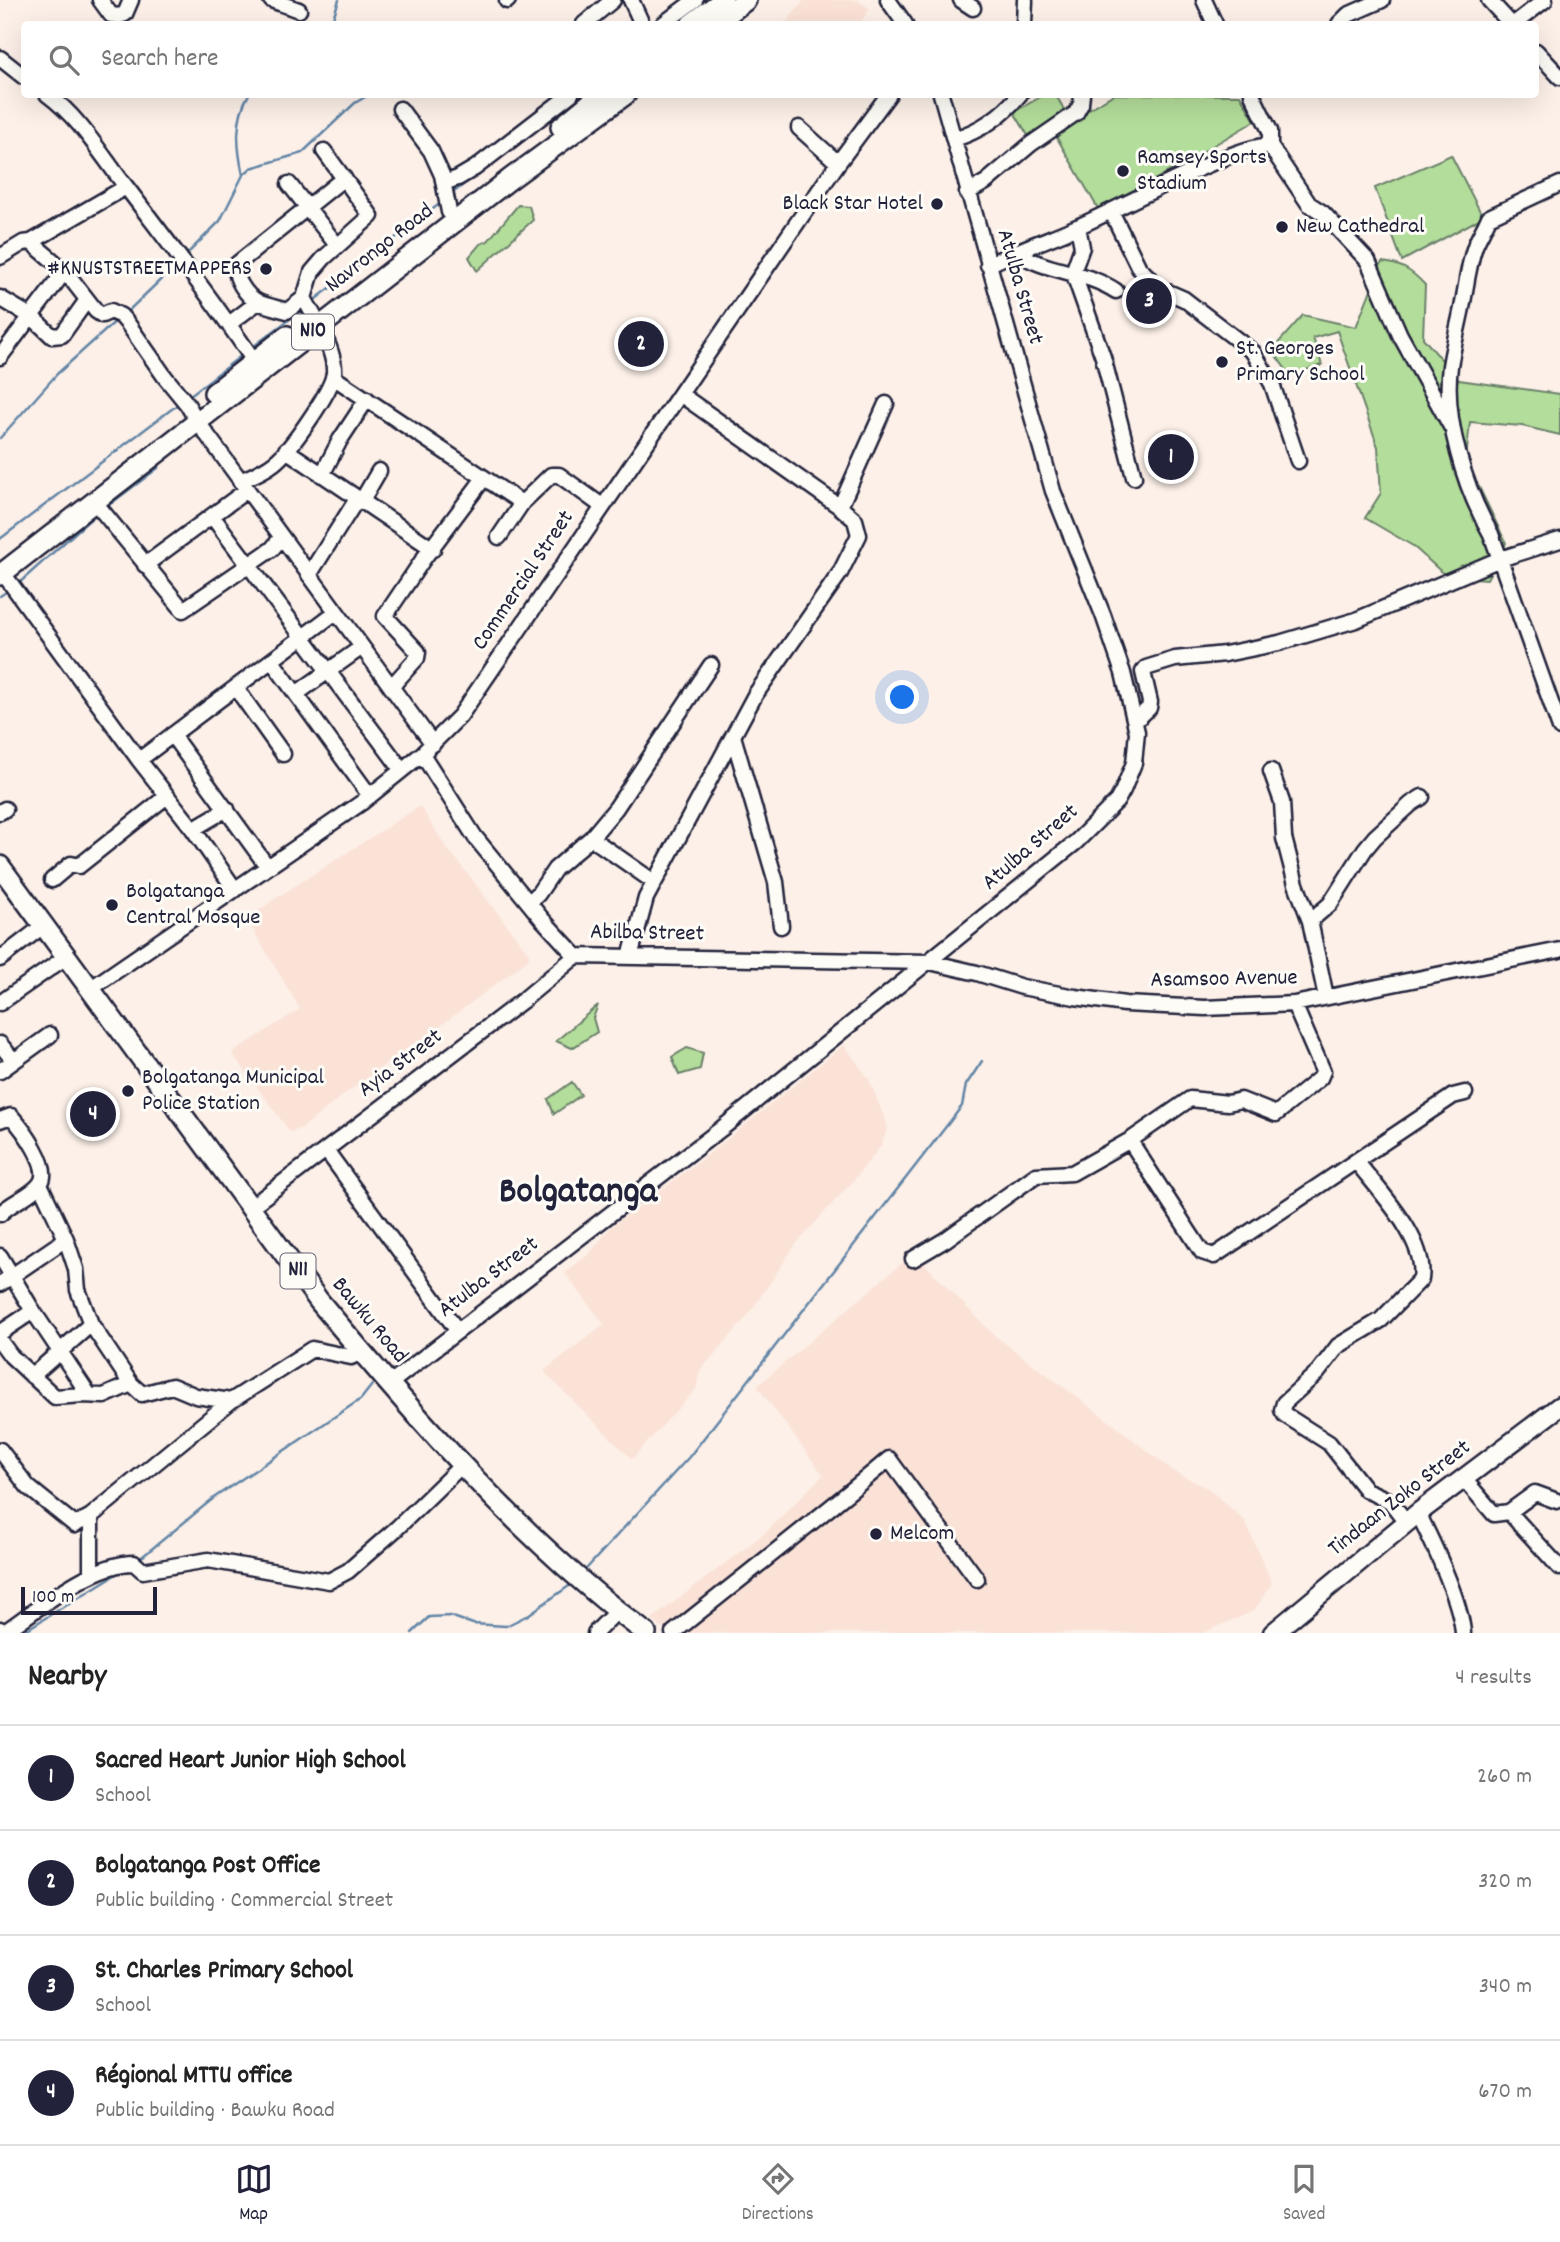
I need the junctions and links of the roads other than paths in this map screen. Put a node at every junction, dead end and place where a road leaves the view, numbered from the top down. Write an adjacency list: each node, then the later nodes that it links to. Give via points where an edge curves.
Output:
1 (100, 0): 2 (street, via 111,15 119,16)
2 (131, 0)
3 (271, 0): 15 (street)
4 (612, 0): 16 (street)
5 (631, 0): 17 (street)
6 (695, 0): 18 (street)
7 (723, 0): 19 (highway)
8 (746, 0): 20 (highway)
9 (888, 0): 21 (street)
10 (1025, 0): 22 (street)
11 (1203, 0): 23 (street)
12 (1382, 0): 24 (street)
13 (1489, 0): 25 (street)
14 (1545, 0): 26 (street)
15 (299, 10)
16 (588, 21)
17 (641, 21)
18 (667, 21)
19 (695, 21)
20 (719, 21)
21 (903, 21)
22 (1024, 21)
23 (1214, 21)
24 (1342, 21)
25 (1509, 21)
26 (1516, 21)
27 (1539, 55): 30 (street)
28 (0, 58): 29 (street)
29 (21, 75)
30 (1560, 77)
31 (52, 98): 50 (street, via 68,110)
32 (566, 98): 47 (street, via 475,168)
33 (591, 98): 54 (highway, Navrongo Road / N10)
34 (621, 98): 69 (highway, Navrongo Road / N10)
35 (886, 98): 45 (street, Commercial Street)
36 (942, 98): 42 (street, Atulba Street)
37 (1017, 98): 42 (street, via 971,134)
38 (1082, 98): 51 (street, via 1076,113)
39 (1254, 98): 43 (street, via 1270,131)
40 (400, 109): 47 (street, via 431,151)
41 (799, 128): 45 (street)
42 (954, 139): 51 (street, Atulba Street)
43 (1270, 146): 53 (street, via 1231,156); 78 (street, via 1309,204 1368,261 1400,335)
44 (324, 152): 46 (street)
45 (838, 163): 74 (street, Commercial Street)
46 (344, 178): 52 (street); 57 (street, via 371,216)
47 (444, 183): 54 (street)
48 (289, 184): 52 (street)
49 (1560, 184): 78 (street, via 1489,217 1475,247 1450,367)
50 (126, 187): 56 (street); 70 (street)
51 (967, 193): 60 (street, Atulba Street)
52 (307, 208): 57 (street); 67 (street, via 237,264 243,289)
53 (1111, 211): 55 (street); 80 (street, via 1139,268 1161,289 1184,299 1253,352 1272,384)
54 (449, 212): 69 (highway, Navrongo Road / N10)
55 (1078, 227): 58 (street); 62 (street, via 1082,247)
56 (31, 243): 59 (street); 61 (street)
57 (336, 244): 65 (street, via 312,272)
58 (1015, 251): 60 (street); 62 (street, via 1045,267)
59 (0, 257)
60 (988, 265): 111 (street, Atulba Street, via 1053,491 1103,615)
61 (65, 271): 66 (street); 68 (street)
62 (1073, 272): 63 (street); 83 (street, via 1103,357)
63 (1116, 290)
64 (0, 298): 68 (street)
65 (304, 298): 67 (street, via 287,311); 69 (street)
66 (87, 300): 68 (street, via 58,337); 77 (street, Abilba Street, via 102,315 111,311 124,320)
67 (258, 302): 70 (street)
68 (32, 317): 71 (street)
69 (317, 321): 72 (highway, Navrongo Road / N10); 73 (street, via 332,356); 77 (highway, Navrongo Road / N10)
70 (229, 324): 72 (street)
71 (2, 349)
72 (254, 361): 77 (highway, Navrongo Road / N10)
73 (333, 377): 75 (street); 79 (street)
74 (680, 394): 89 (street, Commercial Street); 90 (street)
75 (367, 399): 82 (street); 84 (street)
76 (886, 404): 90 (street)
77 (194, 416): 85 (street, Abilba Street); 87 (highway, Navrongo Road / N10); 99 (highway, Navrongo Road / N10)
78 (1453, 430): 96 (street, via 1478,511)
79 (286, 450): 82 (street); 85 (street)
80 (1298, 461)
81 (379, 471): 86 (street)
82 (322, 475): 86 (street)
83 (1135, 477)
84 (484, 478): 88 (street); 95 (street)
85 (243, 486): 91 (street); 93 (street, Abilba Street)
86 (359, 500): 95 (street); 100 (street)
87 (94, 502): 97 (street); 99 (highway, Navrongo Road / N10)
88 (522, 503): 89 (street, via 551,475 559,475); 92 (street)
89 (602, 506): 115 (street, Commercial Street, via 460,716)
90 (840, 507): 114 (street, via 855,520 859,535 840,573 755,695)
91 (212, 516): 97 (street); 98 (street)
92 (499, 537)
93 (281, 538): 98 (street); 100 (street, Abilba Street)
94 (1560, 540): 96 (street)
95 (432, 549): 107 (street, via 386,616 418,652)
96 (1500, 559): 110 (street); 111 (street, via 1356,620 1279,643 1146,668 1149,708)
97 (145, 565): 98 (street, via 183,610)
98 (248, 565): 102 (street)
99 (1, 570): 117 (street)
100 (309, 575): 101 (street, Abilba Street)
101 (336, 612): 102 (street); 103 (street, Abilba Street)
102 (303, 638): 104 (street); 106 (street)
103 (362, 647): 106 (street); 107 (street, Abilba Street)
104 (272, 661): 108 (street); 109 (street)
105 (711, 664): 125 (street, via 616,808)
106 (328, 671): 109 (street); 118 (street)
107 (391, 687): 115 (street, Abilba Street)
108 (236, 688): 113 (street); 116 (street)
109 (296, 694): 121 (street)
110 (1555, 701): 112 (street)
111 (1135, 721): 140 (street, Atulba Street, via 1136,754 1116,801 1076,842)
112 (1560, 728)
113 (172, 735): 117 (street); 123 (street)
114 (733, 736): 129 (street); 134 (street, via 776,882)
115 (427, 749): 118 (street, Commercial Street); 131 (street, Abilba Street, via 475,836)
116 (283, 754)
117 (139, 760): 120 (street)
118 (402, 770): 121 (street, Commercial Street)
119 (1271, 771): 132 (street, via 1282,802 1284,838)
120 (167, 796): 124 (street); 128 (street, via 79,866 71,864)
121 (370, 796): 127 (street, Commercial Street)
122 (1422, 797): 132 (street, via 1375,837 1330,904)
123 (227, 809): 124 (street); 127 (street)
124 (193, 829): 130 (street)
125 (591, 838): 129 (street); 131 (street, via 555,869)
126 (0, 866): 133 (highway, Bawku Road / N11)
127 (267, 866): 130 (street, Commercial Street)
128 (52, 880)
129 (654, 882): 138 (street)
130 (234, 888): 141 (street, Commercial Street)
131 (530, 902): 136 (street, Abilba Street)
132 (1310, 921): 142 (street)
133 (43, 926): 137 (highway, Bawku Road / N11); 139 (street)
134 (780, 926)
135 (1560, 950): 142 (street, Asamsoo Avenue)
136 (576, 956): 138 (street, Abilba Street); 152 (street, Ayia Street)
137 (66, 957): 141 (highway, Bawku Road / N11); 143 (street)
138 (630, 957): 140 (street, Abilba Street)
139 (0, 958)
140 (930, 962): 144 (street, Asamsoo Avenue, via 1022,987 1125,1004 1205,1008); 163 (street, Atulba Street)
141 (90, 989): 155 (highway, Bawku Road / N11)
142 (1326, 998): 144 (street, Asamsoo Avenue)
143 (0, 1003)
144 (1294, 1004): 151 (street, via 1322,1076 1273,1115 1241,1100 1190,1099)
145 (50, 1035): 147 (street)
146 (0, 1044): 147 (street)
147 (13, 1061): 148 (street)
148 (0, 1071)
149 (1465, 1093): 153 (street, via 1453,1096)
150 (0, 1120): 154 (street, via 11,1116 22,1129 42,1165)
151 (1132, 1139): 153 (street, via 1202,1252 1209,1255 1219,1253); 159 (street, via 1072,1173 1037,1175)
152 (326, 1150): 155 (street, Ayia Street); 163 (street)
153 (1356, 1161): 180 (street, via 1411,1233 1421,1279 1381,1320 1338,1346 1282,1410 1329,1443 1366,1490)
154 (40, 1184): 156 (street); 157 (street)
155 (252, 1206): 167 (highway, Bawku Road / N11, via 319,1301)
156 (0, 1214)
157 (66, 1239): 160 (street); 162 (street)
158 (0, 1256): 160 (street)
159 (913, 1259)
160 (6, 1279): 161 (street)
161 (33, 1311): 164 (street); 166 (street)
162 (92, 1324): 166 (street); 169 (street)
163 (457, 1330): 170 (street, Atulba Street)
164 (0, 1334)
165 (0, 1341): 168 (street)
166 (61, 1351): 168 (street); 171 (street)
167 (362, 1352): 170 (highway, Bawku Road / N11); 172 (street, via 351,1357 312,1349)
168 (32, 1376): 171 (street, via 55,1397)
169 (131, 1384): 171 (street, via 104,1396); 172 (street, via 142,1394 172,1386 196,1396)
170 (389, 1384): 175 (highway, Bawku Road / N11)
171 (89, 1395)
172 (231, 1401): 179 (street)
173 (1560, 1406): 176 (main road, Tindaan Zoko Street)
174 (0, 1450): 179 (street, via 28,1487 75,1525)
175 (463, 1464): 182 (street, via 348,1571 329,1581 208,1560 143,1571 134,1563 122,1563); 184 (highway, Bawku Road / N11)
176 (1464, 1479): 178 (street, via 1494,1514); 180 (main road, Tindaan Zoko Street)
177 (1557, 1501): 178 (street, via 1535,1493)
178 (1509, 1512): 181 (street)
179 (91, 1516): 182 (street)
180 (1412, 1518): 189 (main road, Tindaan Zoko Street); 190 (street, via 1432,1541)
181 (1560, 1568)
182 (91, 1573): 185 (street, via 3,1633)
183 (977, 1579): 188 (street, via 889,1460)
184 (617, 1611): 186 (street); 187 (highway, Bawku Road / N11)
185 (0, 1629)
186 (595, 1633)
187 (646, 1633)
188 (673, 1633)
189 (1273, 1633)
190 (1463, 1633)

